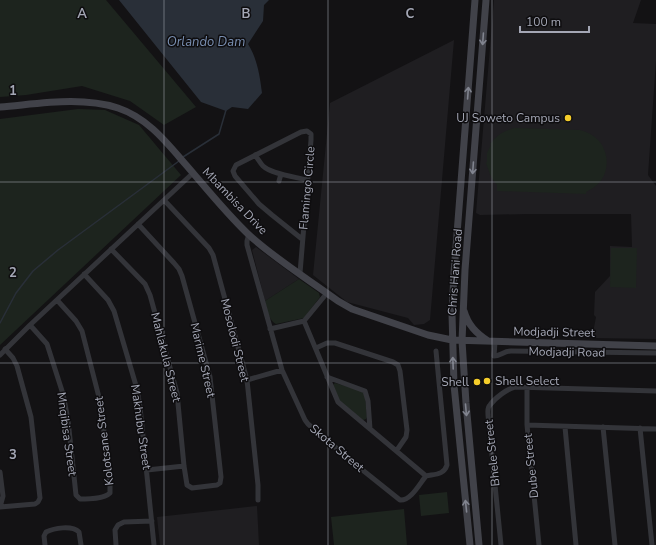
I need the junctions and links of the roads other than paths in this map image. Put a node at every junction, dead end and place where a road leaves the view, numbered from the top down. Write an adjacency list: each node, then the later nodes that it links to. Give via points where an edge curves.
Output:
1 (475, 0): 22 (main road, Chris Hani Road, one-way to 1, via 454,273)
2 (486, 0): 18 (main road, Chris Hani Road, one-way to 18)
3 (0, 107): 5 (main road, via 76,102 100,103 124,110 142,120 159,135)
4 (255, 155): 6 (street, via 264,167); 7 (street, Flamingo Circle, via 301,132 309,131 311,140); 12 (street, Flamingo Circle, via 236,165 233,173 259,204)
5 (193, 173): 9 (street, Mbambisa Drive); 11 (main road, Mbambisa Drive)
6 (281, 174): 7 (street); 8 (street)
7 (307, 180): 12 (street, Flamingo Circle)
8 (279, 181)
9 (164, 200): 10 (street, Mbambisa Drive); 33 (street, Mosolodi Street, via 211,251)
10 (138, 224): 13 (street, Mbambisa Drive); 43 (street, Marime Street, via 179,269 211,382 221,481 217,485 190,488 186,482)
11 (249, 234): 14 (main road, Mbambisa Drive); 21 (street, Skota Street, via 247,245)
12 (302, 238): 14 (street, Flamingo Circle)
13 (111, 249): 15 (street, Mbambisa Drive); 43 (street, Mahlakula Street, via 145,284 150,295 177,393)
14 (300, 273): 16 (main road, Mbambisa Drive)
15 (84, 274): 17 (street, Mbambisa Drive); 44 (street, Makhubu Street, via 108,300 117,317 138,396)
16 (327, 293): 19 (street); 22 (main road, Mbambisa Drive, via 352,309 428,335)
17 (57, 300): 20 (street, Mbambisa Drive); 48 (street, Kolotsane Street, via 80,326 103,414 111,491 105,496)
18 (463, 306): 23 (main road, Chris Hani Road); 24 (main road, via 470,325 478,334)
19 (304, 321): 21 (street); 26 (street)
20 (30, 325): 27 (street, Mbambisa Drive); 48 (street, Mnqibisa Street, via 46,340 50,348 66,410 75,492 77,497)
21 (270, 329): 31 (street, Skota Street)
22 (452, 340): 23 (main road, Modjadji Street); 56 (main road, Chris Hani Road, one-way to 22, via 455,399)
23 (462, 341): 24 (main road, Modjadji Street); 57 (main road, Chris Hani Road, one-way to 57)
24 (492, 342): 25 (main road, Modjadji Street); 29 (street, Modjadji Road, via 494,356 507,351)
25 (656, 346)
26 (316, 348): 32 (street); 42 (street, via 327,343 335,343 398,365 407,430 406,437)
27 (5, 349): 30 (street, Mbambisa Drive); 50 (street, via 16,362 30,410 40,498 35,504)
28 (436, 351): 46 (street, via 447,465 443,472)
29 (656, 353)
30 (0, 355)
31 (282, 370): 33 (street); 46 (street, Skota Street, via 308,424 400,500 409,497)
32 (327, 377): 41 (street, via 338,402); 41 (street, via 365,391)
33 (247, 380): 49 (street, Mosolodi Street)
34 (527, 388): 35 (street); 36 (street, Dube Street); 58 (street, Bhele Street, via 511,388 490,404 488,409)
35 (656, 391)
36 (527, 425): 37 (street); 59 (street, Dube Street)
37 (565, 427): 38 (street); 60 (street)
38 (603, 427): 39 (street); 61 (street)
39 (640, 428): 40 (street); 62 (street)
40 (656, 428)
41 (370, 429): 42 (street)
42 (397, 450): 46 (street)
43 (184, 466): 44 (street)
44 (147, 470): 51 (street, Makhubu Street)
45 (0, 472): 47 (street)
46 (426, 476)
47 (1, 492): 50 (street)
48 (84, 499)
49 (258, 500)
50 (0, 507)
51 (152, 520): 54 (street, via 124,522 118,525 115,530); 55 (street, Makhubu Street)
52 (45, 545): 53 (street, via 46,532 74,528 79,532)
53 (81, 545)
54 (116, 545)
55 (154, 545)
56 (470, 545)
57 (479, 545)
58 (501, 545)
59 (539, 545)
60 (576, 545)
61 (615, 545)
62 (652, 545)

